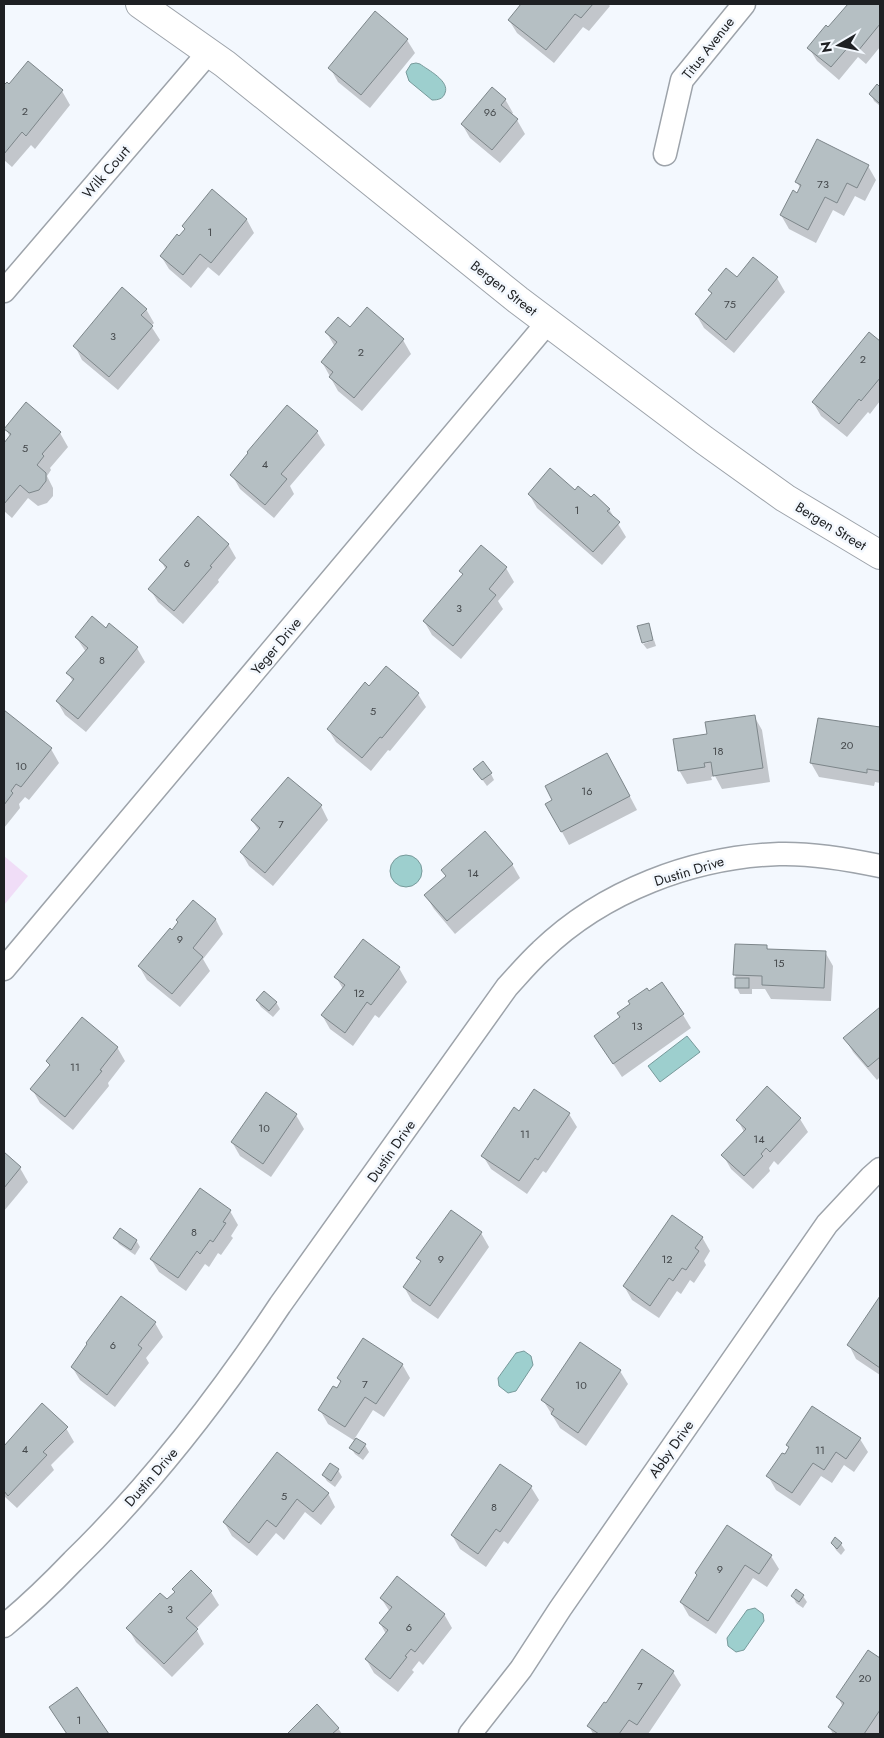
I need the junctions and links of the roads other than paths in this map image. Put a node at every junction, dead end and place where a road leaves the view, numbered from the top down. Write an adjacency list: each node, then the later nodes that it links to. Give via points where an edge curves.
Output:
1 (140, 4): 3 (street, Bergen Street)
2 (744, 4): 4 (street, Titus Avenue, via 682,80)
3 (209, 52): 5 (street, Wilk Court); 6 (street, Bergen Street)
4 (665, 154)
5 (4, 292)
6 (548, 322): 7 (street, Bergen Street, via 785,498); 9 (street, Yeger Drive)
7 (880, 554)
8 (880, 866): 11 (street, Dustin Drive, via 830,856 779,854 728,859 679,871 626,892 582,918 542,950 507,987 246,1356 179,1444 107,1528 29,1606)
9 (4, 969)
10 (880, 1169): 12 (street, Abby Drive, via 827,1224 521,1669)
11 (4, 1626)
12 (470, 1734)

